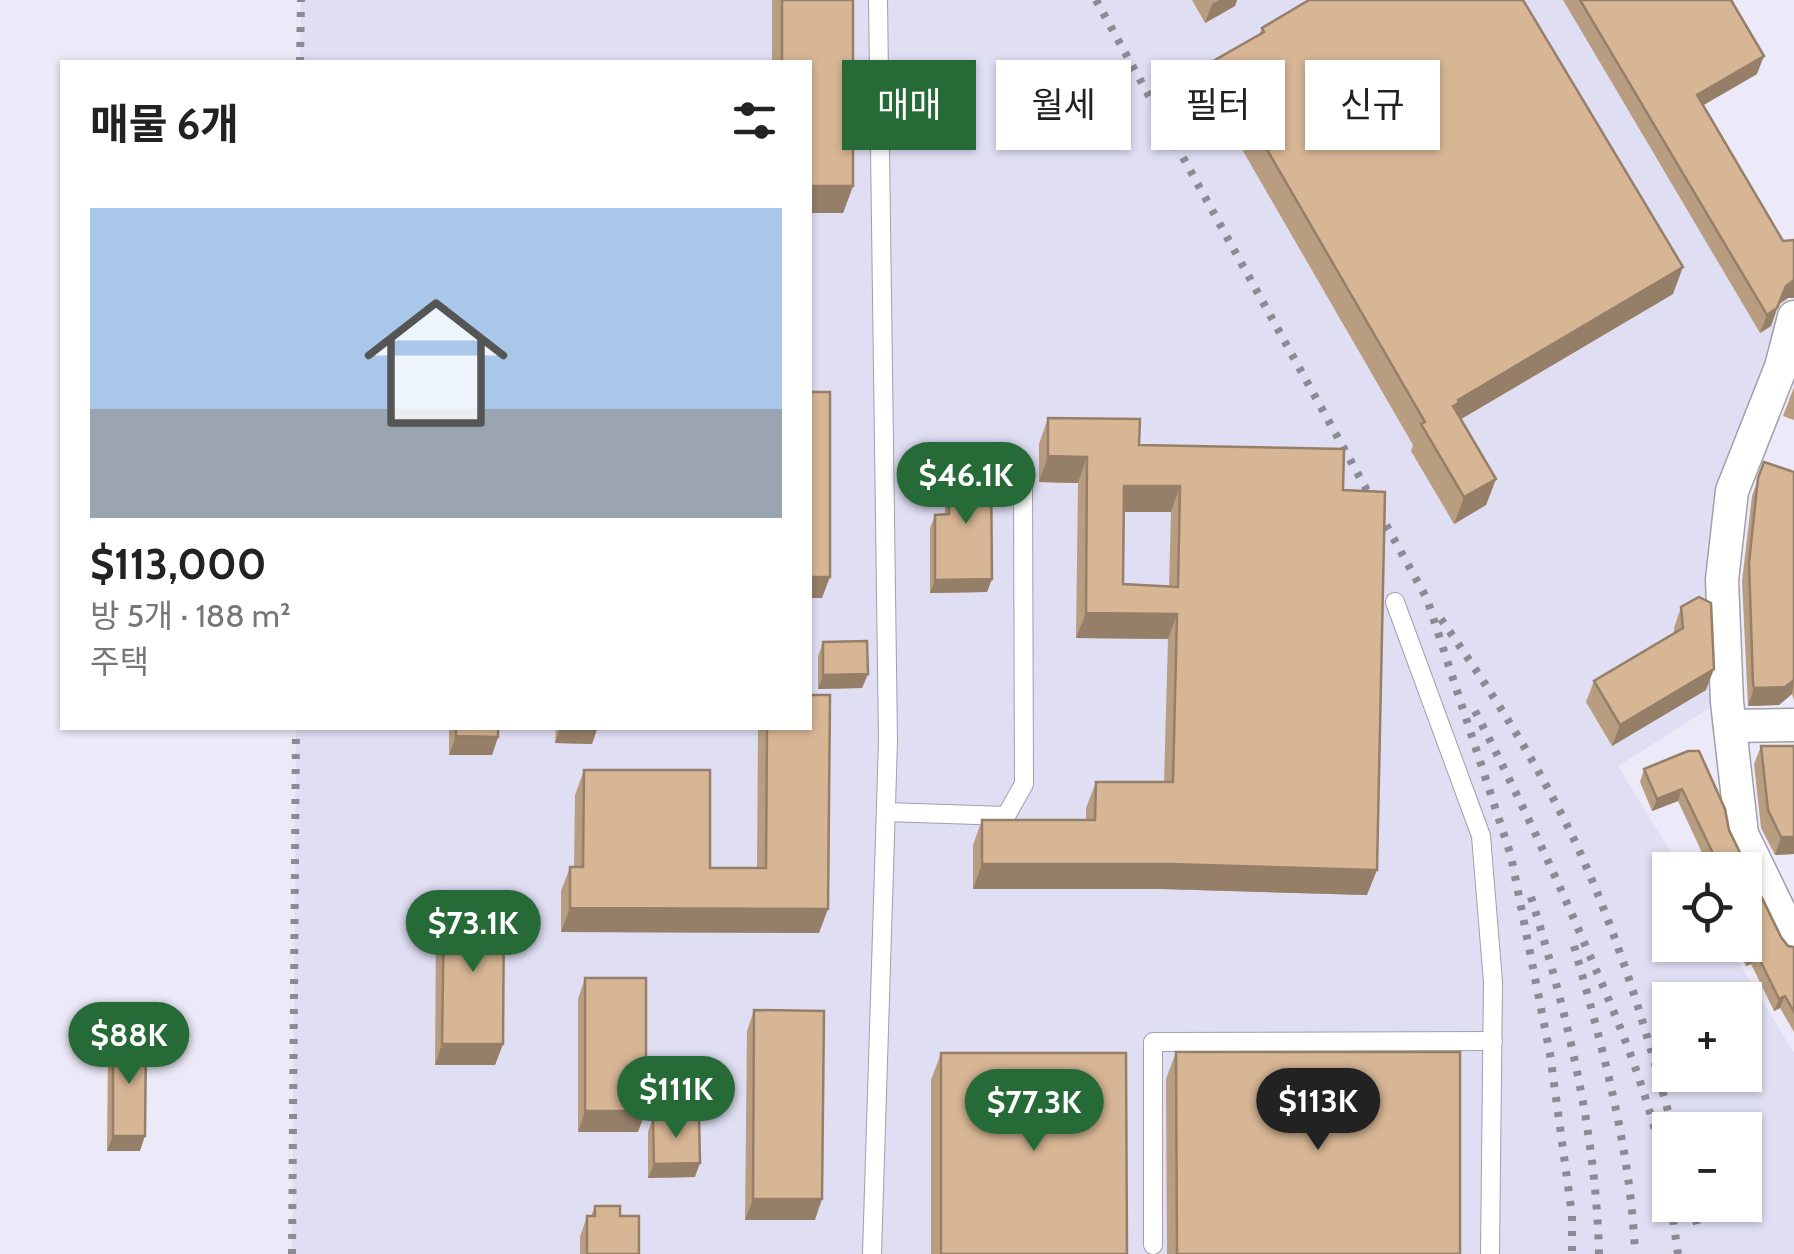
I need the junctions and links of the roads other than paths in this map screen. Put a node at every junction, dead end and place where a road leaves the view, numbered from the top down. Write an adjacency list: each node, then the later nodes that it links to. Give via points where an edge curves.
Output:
1 (878, 0): 7 (lane)
2 (1794, 317): 6 (street, via 1732,491 1722,580)
3 (1024, 484): 7 (lane, via 1024,784 1006,816)
4 (1394, 602): 9 (lane, via 1481,836)
5 (1786, 719): 6 (street)
6 (1730, 726): 8 (street, via 1742,834)
7 (886, 812): 11 (lane)
8 (1794, 941)
9 (1493, 1041): 10 (lane, via 1153,1042); 12 (lane)
10 (1153, 1245)
11 (872, 1254)
12 (1490, 1254)

